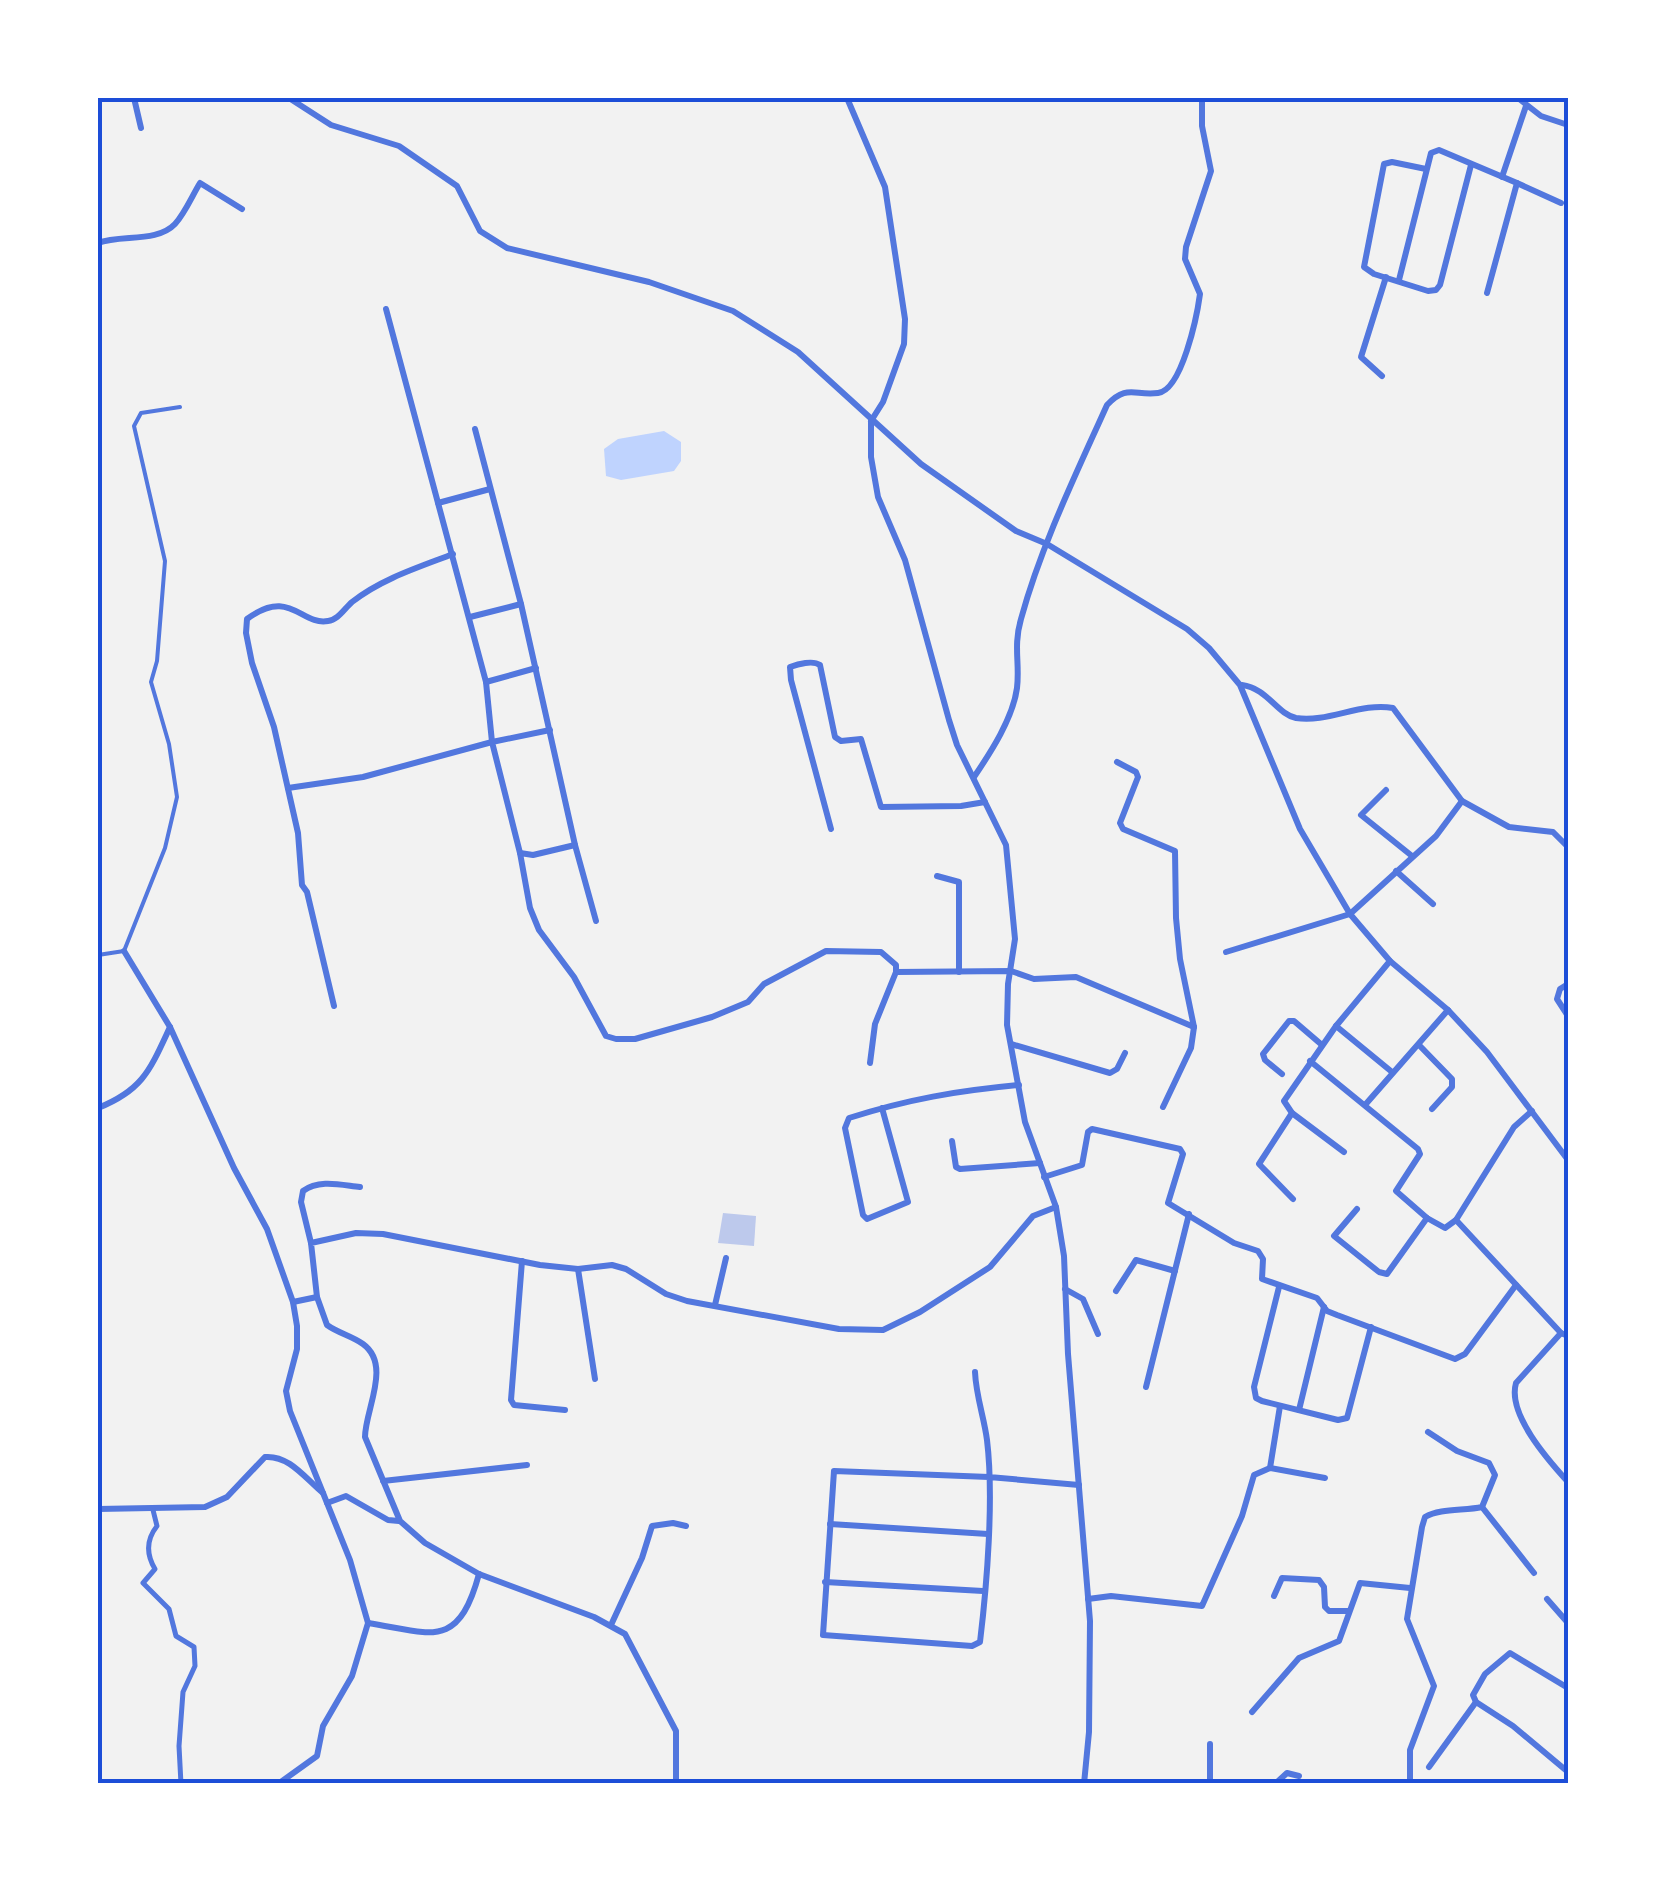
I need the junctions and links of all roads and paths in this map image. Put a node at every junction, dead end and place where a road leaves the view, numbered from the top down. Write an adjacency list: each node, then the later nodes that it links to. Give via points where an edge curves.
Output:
1 (134, 98): 8 (street)
2 (289, 98): 22 (street, via 330,124 399,146 457,186 480,231 507,248 649,282 733,311 798,352)
3 (847, 98): 22 (street, via 884,187 905,319 904,344)
4 (1202, 98): 26 (street, via 1211,171 1186,247 1187,270 1200,294 1181,368 1168,390 1118,394 1108,405)
5 (1518, 98): 6 (street)
6 (1526, 106): 7 (street); 11 (street)
7 (1568, 126)
8 (141, 128)
9 (1471, 166): 10 (street, via 1436,150); 11 (street); 17 (street, via 1440,285 1428,291)
10 (1426, 170): 16 (street, via 1384,164 1364,267); 17 (street)
11 (1502, 177): 12 (street)
12 (1516, 184): 13 (street); 18 (street)
13 (1561, 203)
14 (242, 209): 15 (street, via 200,182 163,233)
15 (98, 242)
16 (1386, 277): 17 (street); 20 (street, via 1361,356)
17 (1398, 280)
18 (1486, 293)
19 (386, 310): 25 (street)
20 (1382, 376)
21 (180, 407): 51 (lane, via 140,413 134,426 166,560 150,682 176,797 165,848)
22 (871, 421): 26 (street, via 1016,531); 36 (street, via 878,497 905,560 953,732)
23 (475, 428): 24 (street)
24 (490, 489): 25 (street); 28 (street)
25 (438, 502): 27 (street)
26 (1047, 544): 32 (street, via 1187,629); 36 (street, via 1015,640 1014,700 993,752)
27 (453, 554): 29 (street); 37 (street, via 379,585 333,621 280,606 247,619 252,662)
28 (521, 604): 29 (street); 30 (street)
29 (470, 618): 31 (street)
30 (536, 668): 31 (street); 33 (street)
31 (486, 682): 34 (street)
32 (1240, 685): 39 (street, via 1253,686 1293,718 1393,708); 49 (street, via 1300,828)
33 (550, 730): 34 (street); 42 (street)
34 (492, 742): 37 (street); 44 (street)
35 (1117, 762): 64 (street, via 1138,776 1123,829 1175,851 1177,932)
36 (974, 777): 40 (street)
37 (288, 788): 59 (street, via 300,875)
38 (1386, 790): 45 (street, via 1361,815)
39 (1462, 801): 43 (street, via 1509,827 1553,832); 45 (street)
40 (986, 802): 41 (street, via 881,807 863,742 836,737 820,665 812,662 790,671); 57 (street, via 1006,846 1015,939)
41 (831, 829)
42 (575, 845): 44 (street); 50 (street)
43 (1568, 847)
44 (520, 853): 55 (street, via 539,930 606,1036 635,1039 748,1002 764,984 826,951 880,952)
45 (1412, 856): 46 (street)
46 (1396, 871): 48 (street); 49 (street)
47 (938, 876): 56 (street, via 959,882)
48 (1434, 904)
49 (1350, 914): 52 (street); 54 (street)
50 (596, 921)
51 (124, 951): 53 (lane); 62 (street)
52 (1226, 952)
53 (98, 955)
54 (1390, 960): 60 (street); 63 (street)
55 (896, 972): 56 (street); 70 (street, via 875,1024)
56 (958, 972): 57 (street)
57 (1011, 972): 64 (street, via 1076,978); 65 (street)
58 (1568, 984): 61 (street, via 1557,999)
59 (334, 1006)
60 (1448, 1010): 67 (street); 79 (street)
61 (1568, 1016)
62 (170, 1026): 75 (street, via 138,1087); 103 (street, via 267,1229)
63 (1336, 1026): 66 (street); 71 (street)
64 (1194, 1027): 77 (street)
65 (1010, 1044): 68 (street, via 1110,1073); 73 (street)
66 (1322, 1045): 69 (street); 72 (street, via 1289,1020 1263,1054)
67 (1419, 1045): 71 (street); 78 (street, via 1452,1079)
68 (1125, 1053)
69 (1310, 1062): 74 (street); 80 (street, via 1284,1100)
70 (870, 1063)
71 (1392, 1072): 74 (street)
72 (1282, 1074)
73 (1019, 1085): 76 (street, via 947,1092); 84 (street)
74 (1365, 1105): 91 (street, via 1420,1154 1396,1191)
75 (98, 1108)
76 (882, 1108): 76 (street, via 849,1118 845,1128 868,1219 908,1202)
77 (1163, 1108)
78 (1432, 1109)
79 (1532, 1111): 83 (street); 92 (street, via 1514,1127)
80 (1292, 1113): 82 (street); 87 (street, via 1259,1164)
81 (952, 1141): 84 (street, via 960,1170)
82 (1344, 1152)
83 (1568, 1160)
84 (1040, 1163): 85 (street)
85 (1044, 1178): 88 (street); 90 (street, via 1082,1165 1092,1129 1180,1148 1168,1202)
86 (360, 1187): 93 (street, via 326,1184 302,1191)
87 (1293, 1199)
88 (1056, 1206): 100 (street); 104 (street, via 1033,1216 990,1268 884,1330 839,1329)
89 (1358, 1209): 91 (street, via 1334,1236 1386,1274)
90 (1189, 1214): 97 (street); 99 (street, via 1258,1251 1262,1279)
91 (1427, 1218): 92 (street, via 1445,1228)
92 (1456, 1220): 98 (street)
93 (311, 1243): 95 (street, via 383,1234); 102 (street)
94 (726, 1258): 104 (street)
95 (522, 1261): 96 (street); 113 (street, via 511,1400)
96 (578, 1269): 104 (street, via 612,1264 666,1294); 110 (street)
97 (1175, 1271): 101 (street, via 1136,1260); 111 (street)
98 (1516, 1286): 106 (street, via 1458,1358); 108 (street)
99 (1279, 1287): 105 (street, via 1317,1298); 112 (street, via 1254,1394)
100 (1065, 1289): 107 (street, via 1083,1298); 122 (street)
101 (1116, 1291)
102 (317, 1297): 103 (street); 120 (street, via 326,1325 364,1344 372,1356 375,1390 365,1437)
103 (292, 1302): 123 (street, via 297,1349 286,1391)
104 (715, 1305)
105 (1324, 1307): 106 (street); 114 (street)
106 (1371, 1326): 114 (street, via 1347,1418)
107 (1098, 1334)
108 (1565, 1334): 121 (street, via 1514,1392 1518,1416)
109 (974, 1372): 118 (street)
110 (596, 1378)
111 (1146, 1387)
112 (1280, 1406): 114 (street); 117 (street)
113 (565, 1410)
114 (1298, 1410)
115 (1428, 1432): 125 (street, via 1494,1469)
116 (527, 1465): 120 (street)
117 (1270, 1468): 119 (street); 138 (street, via 1254,1474 1202,1606)
118 (989, 1477): 122 (street); 129 (street, via 840,1469 832,1476); 131 (street)
119 (1324, 1478)
120 (383, 1481): 128 (street)
121 (1568, 1482)
122 (1079, 1484): 138 (street)
123 (323, 1494): 124 (street); 127 (street, via 287,1461 265,1457 216,1502)
124 (327, 1503): 128 (street, via 346,1496); 142 (street)
125 (1482, 1507): 133 (street); 135 (street, via 1425,1517)
126 (98, 1510): 127 (street)
127 (153, 1510): 151 (street, via 157,1526 148,1558 154,1569 144,1583 169,1609 176,1636 194,1648 183,1692)
128 (400, 1522): 132 (street)
129 (830, 1524): 131 (street); 134 (street)
130 (686, 1526): 143 (street, via 652,1526)
131 (988, 1534): 136 (street)
132 (479, 1574): 142 (street, via 465,1613 447,1628 415,1633); 143 (street)
133 (1534, 1574)
134 (825, 1582): 136 (street); 136 (street, via 823,1634 972,1646 980,1642)
135 (1410, 1588): 140 (street, via 1360,1583); 157 (street, via 1406,1620 1434,1686 1410,1750)
136 (983, 1590)
137 (1274, 1596): 140 (street, via 1282,1578 1320,1580 1328,1611)
138 (1088, 1599): 154 (street)
139 (1547, 1599): 141 (street)
140 (1348, 1611): 146 (street, via 1339,1641 1299,1658)
141 (1568, 1623)
142 (368, 1624): 152 (street, via 348,1686 322,1726 317,1756)
143 (611, 1626): 153 (street, via 636,1650 676,1731)
144 (1568, 1688): 145 (street, via 1510,1653 1475,1687)
145 (1476, 1702): 148 (street); 149 (street)
146 (1252, 1712)
147 (1210, 1744): 155 (street)
148 (1430, 1767)
149 (1568, 1772)
150 (1298, 1776): 156 (street, via 1287,1773)
151 (181, 1784)
152 (278, 1784)
153 (676, 1784)
154 (1084, 1784)
155 (1210, 1784)
156 (1275, 1784)
157 (1410, 1784)

